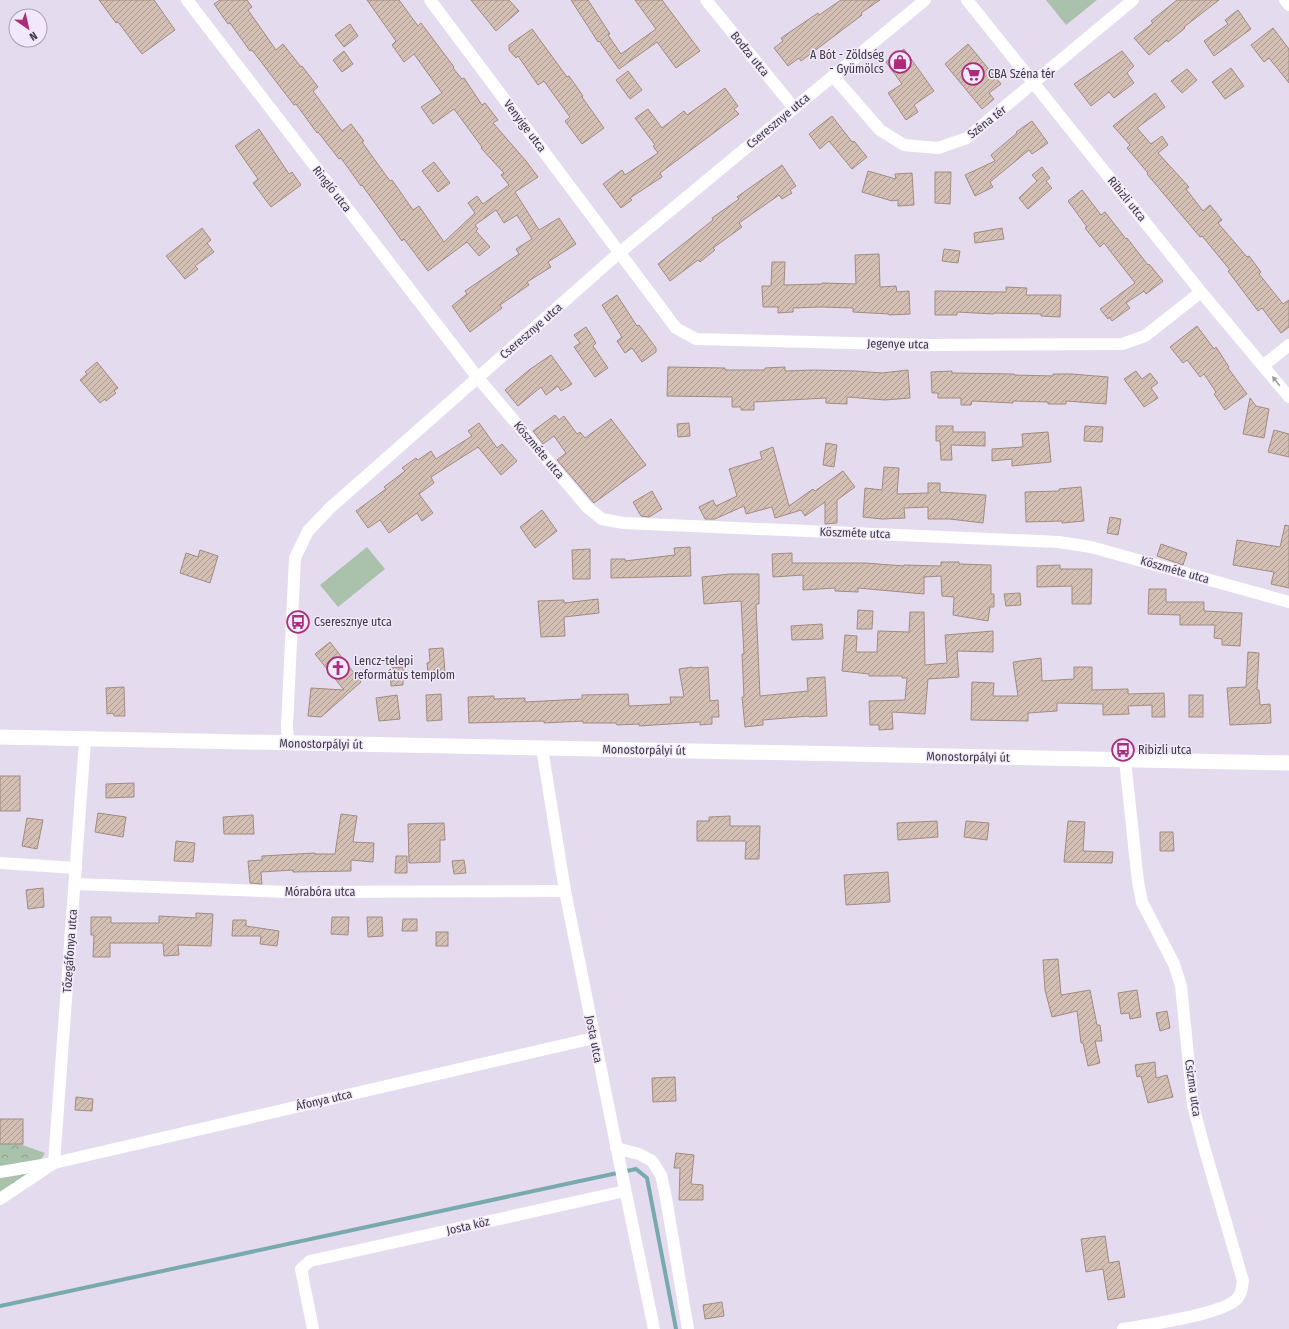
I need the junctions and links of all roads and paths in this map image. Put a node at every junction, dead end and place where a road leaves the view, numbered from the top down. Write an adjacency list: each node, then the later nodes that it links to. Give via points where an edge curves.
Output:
1 (187, 0): 16 (street, Ringló utca)
2 (430, 0): 12 (street, Venyige utca)
3 (706, 0): 11 (street, Bodza utca)
4 (925, 0): 9 (street, Cseresznye utca)
5 (967, 0): 10 (street, Ribizli utca)
6 (1133, 0): 10 (street, Széna tér)
7 (1285, 0): 8 (street)
8 (1289, 5)
9 (833, 76): 10 (street, Széna tér, via 880,130 904,144 938,148 967,138); 11 (street, Cseresznye utca)
10 (1034, 83): 13 (street, Ribizli utca)
11 (794, 108): 12 (street, Cseresznye utca)
12 (619, 253): 13 (street, Jegenye utca, via 676,328 696,338 928,345 1122,344 1145,336); 16 (street, Cseresznye utca)
13 (1201, 292): 15 (street, Ribizli utca)
14 (1289, 345): 15 (street)
15 (1264, 365): 17 (street, Ribizli utca, one-way to 15)
16 (478, 378): 18 (street, Köszméte utca, via 587,507 602,519 623,523 1059,542 1091,547); 21 (street, Cseresznye utca, via 330,508 308,531 295,558)
17 (1289, 397)
18 (1289, 602)
19 (0, 737): 20 (street, Monostorpályi út)
20 (85, 740): 21 (street, Monostorpályi út); 26 (street, Tőzegáfonya utca)
21 (288, 743): 22 (street, Monostorpályi út)
22 (542, 748): 23 (street, Monostorpályi út); 28 (street, Josta utca)
23 (1125, 760): 24 (street, Monostorpályi út); 38 (street, Csizma utca, via 1142,902 1174,964 1181,986 1194,1105 1243,1281 1239,1296 1227,1306 1201,1314)
24 (1289, 763)
25 (0, 863): 26 (street)
26 (76, 868): 27 (street, Tőzegáfonya utca)
27 (76, 884): 28 (street, Mórabóra utca, via 287,892); 31 (street, Tőzegáfonya utca)
28 (565, 891): 29 (street, Josta utca)
29 (594, 1038): 30 (street, Josta utca); 31 (street, Áfonya utca)
30 (616, 1148): 33 (street, Josta utca); 37 (street, via 639,1154 652,1161 661,1175)
31 (54, 1163): 32 (street, Áfonya utca); 34 (street, Áfonya utca)
32 (0, 1172)
33 (624, 1185): 35 (street, Josta köz, via 310,1261 301,1269); 36 (street, Josta utca)
34 (0, 1199)
35 (314, 1329)
36 (654, 1329)
37 (688, 1329)
38 (1123, 1329)

